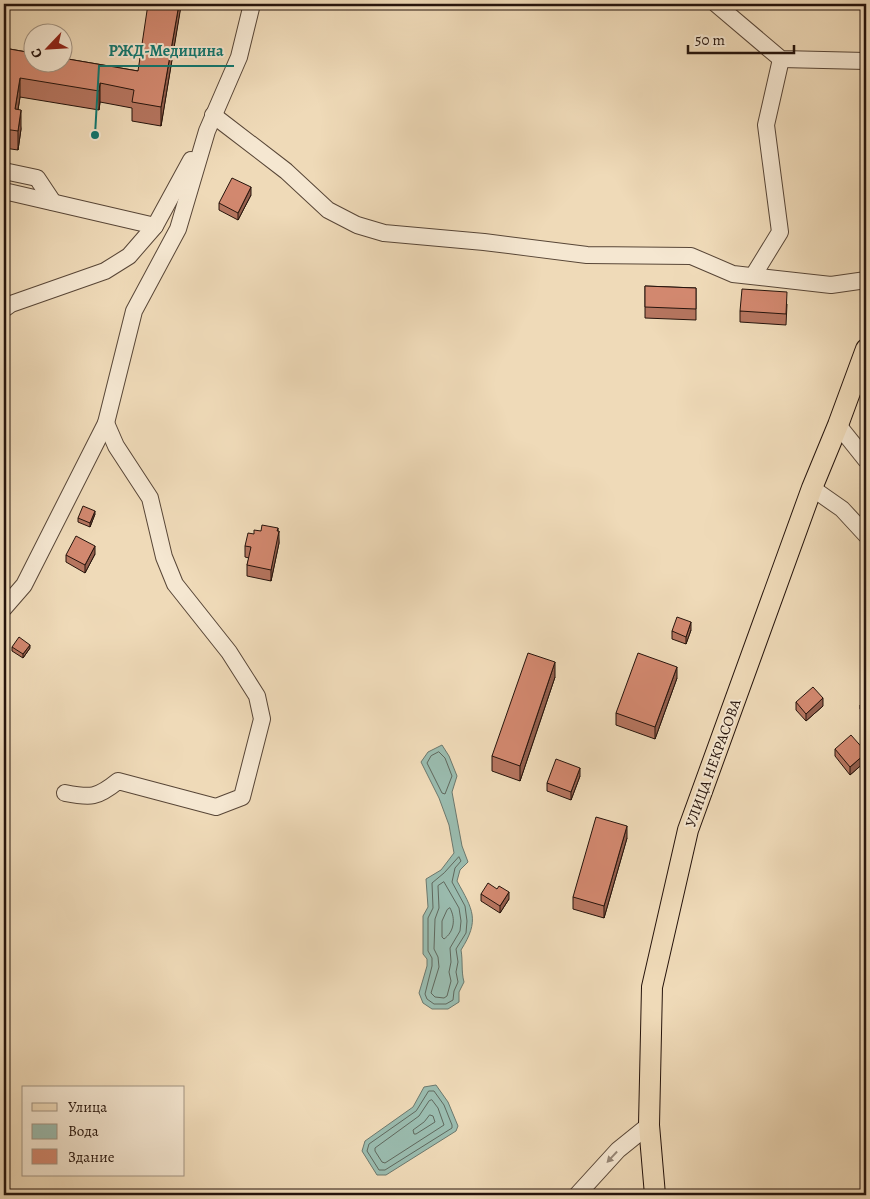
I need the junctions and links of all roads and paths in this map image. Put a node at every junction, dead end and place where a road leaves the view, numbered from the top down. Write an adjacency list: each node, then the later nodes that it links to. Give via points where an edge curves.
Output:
1 (252, 4): 5 (street, via 239,57)
2 (716, 4): 3 (street)
3 (781, 59): 4 (street); 11 (street, via 766,125 780,232)
4 (866, 61)
5 (213, 115): 6 (street); 11 (street, via 286,171 328,210 357,225 384,233 587,255 691,256 733,274)
6 (207, 132): 10 (street); 15 (street, via 178,229 134,311)
7 (4, 171): 9 (street, via 37,178)
8 (4, 191): 9 (street)
9 (52, 202): 10 (street)
10 (155, 226): 13 (street, via 129,256 106,271 11,304)
11 (753, 276): 12 (street, via 831,286)
12 (866, 280)
13 (4, 310)
14 (866, 349): 16 (main road, УЛИЦА НЕКРАСОВА)
15 (106, 423): 20 (street, via 24,585); 21 (street, via 116,446 150,498 164,557 175,584 229,652 257,696 262,719 242,797 225,804 216,807 118,781 106,791 88,798)
16 (838, 425): 17 (street); 18 (main road, УЛИЦА НЕКРАСОВА)
17 (866, 460)
18 (812, 488): 19 (street, via 842,509); 22 (main road, УЛИЦА НЕКРАСОВА, via 688,830 652,987)
19 (866, 535)
20 (4, 608)
21 (65, 794)
22 (649, 1125): 23 (street, one-way to 23, via 618,1150); 24 (main road, УЛИЦА НЕКРАСОВА)
23 (577, 1195)
24 (655, 1195)

